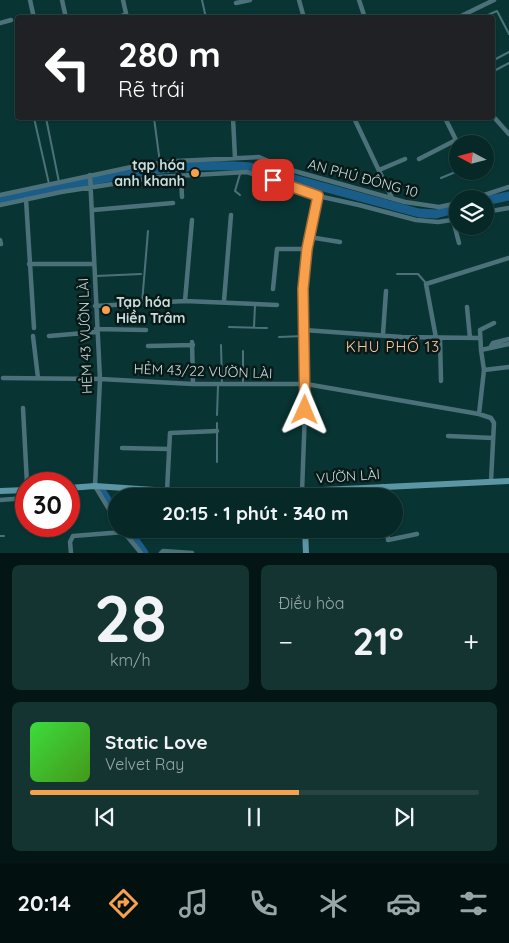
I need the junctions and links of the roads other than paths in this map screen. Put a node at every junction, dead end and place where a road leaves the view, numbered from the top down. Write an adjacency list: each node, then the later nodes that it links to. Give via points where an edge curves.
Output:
1 (30, 0): 10 (street)
2 (62, 0): 11 (street)
3 (123, 0): 12 (street)
4 (202, 0): 13 (lane)
5 (250, 0): 9 (street)
6 (299, 0): 14 (street)
7 (359, 0): 15 (street)
8 (494, 0): 16 (street)
9 (236, 3)
10 (33, 15)
11 (65, 15)
12 (126, 15)
13 (205, 15)
14 (303, 15)
15 (363, 15)
16 (468, 15)
17 (488, 15): 20 (lane, via 497,11)
18 (11, 20): 19 (street)
19 (0, 23)
20 (509, 34)
21 (509, 52): 22 (lane)
22 (495, 59)
23 (509, 62): 24 (lane)
24 (495, 70)
25 (495, 118): 32 (street)
26 (34, 120): 46 (lane)
27 (46, 120): 45 (lane)
28 (154, 120): 38 (lane)
29 (233, 120): 35 (street)
30 (355, 120): 39 (street)
31 (445, 120): 33 (street)
32 (509, 134)
33 (453, 135)
34 (449, 146): 37 (street)
35 (235, 158): 38 (street, AN PHÚ ĐÔNG 10); 54 (street, AN PHÚ ĐÔNG 10, via 259,157 287,169)
36 (405, 159): 39 (street)
37 (419, 159)
38 (160, 163): 42 (street, AN PHÚ ĐÔNG 10)
39 (379, 170): 54 (street)
40 (240, 172): 43 (street); 51 (lane, via 235,189); 52 (street)
41 (449, 175): 44 (lane)
42 (90, 176): 45 (street, AN PHÚ ĐÔNG 10); 47 (street, HẺM 43 VƯỜN LÀI)
43 (181, 176): 47 (street); 53 (street)
44 (441, 178)
45 (59, 182): 46 (street, AN PHÚ ĐÔNG 10)
46 (49, 184): 50 (street, AN PHÚ ĐÔNG 10)
47 (91, 186): 55 (street); 60 (street, HẺM 43 VƯỜN LÀI)
48 (509, 187): 49 (street)
49 (494, 192)
50 (0, 195)
51 (240, 195)
52 (318, 196): 64 (street, via 426,222); 67 (street)
53 (182, 197)
54 (392, 198): 58 (street, AN PHÚ ĐÔNG 10, via 439,207)
55 (26, 199): 57 (street); 72 (street)
56 (173, 203): 60 (street)
57 (0, 205)
58 (449, 205)
59 (509, 208): 61 (street)
60 (93, 210): 73 (street, HẺM 43 VƯỜN LÀI)
61 (494, 210)
62 (231, 215): 81 (street)
63 (192, 220): 80 (street)
64 (449, 220)
65 (148, 231): 82 (lane)
66 (458, 235): 69 (street)
67 (309, 236): 68 (street); 70 (street)
68 (340, 242)
69 (459, 243)
70 (307, 249): 78 (street, via 277,249); 93 (street, via 303,289)
71 (509, 258): 77 (street)
72 (29, 264): 73 (street); 89 (street)
73 (94, 264): 76 (street, HẺM 43 VƯỜN LÀI)
74 (141, 274): 76 (lane)
75 (397, 274): 77 (lane, via 418,274)
76 (94, 276): 85 (street, HẺM 43 VƯỜN LÀI)
77 (426, 284): 100 (street)
78 (272, 289)
79 (386, 291): 95 (street)
80 (185, 301): 81 (street); 82 (street)
81 (224, 301): 83 (street)
82 (142, 303): 85 (street)
83 (254, 305): 84 (street); 90 (lane)
84 (277, 305)
85 (95, 306): 94 (street, HẺM 43 VƯỜN LÀI)
86 (467, 307): 101 (street)
87 (494, 323): 102 (street, via 481,328)
88 (229, 327): 90 (lane)
89 (34, 328)
90 (254, 328): 91 (lane)
91 (267, 328)
92 (146, 330): 94 (street)
93 (304, 330): 95 (street); 98 (street)
94 (96, 331): 97 (street); 114 (street, HẺM 43 VƯỜN LÀI)
95 (383, 334): 100 (street)
96 (33, 336): 113 (street)
97 (49, 336)
98 (304, 336): 99 (lane); 119 (street)
99 (279, 337)
100 (438, 338): 101 (street); 115 (street)
101 (470, 338): 102 (street)
102 (480, 338): 108 (street)
103 (509, 339): 107 (street, via 492,343)
104 (509, 344): 107 (street)
105 (221, 345): 117 (lane)
106 (148, 346): 116 (street, via 192,344)
107 (490, 348): 108 (street)
108 (481, 350): 111 (street)
109 (243, 351): 118 (lane)
110 (509, 367): 111 (street)
111 (484, 370): 121 (street)
112 (3, 378): 113 (street, HẺM 43/22 VƯỜN LÀI)
113 (38, 378): 114 (street, HẺM 43/22 VƯỜN LÀI)
114 (100, 379): 116 (street, HẺM 43/22 VƯỜN LÀI); 133 (street, HẺM 43 VƯỜN LÀI)
115 (440, 381)
116 (193, 384): 117 (street, HẺM 43/22 VƯỜN LÀI)
117 (220, 384): 118 (street, HẺM 43/22 VƯỜN LÀI); 122 (lane)
118 (243, 384): 119 (street, HẺM 43/22 VƯỜN LÀI)
119 (306, 384): 121 (street, HẺM 43/22 VƯỜN LÀI); 138 (street)
120 (23, 408): 130 (street)
121 (479, 414): 126 (street, via 493,420)
122 (217, 415)
123 (217, 423): 124 (lane)
124 (217, 431): 128 (street, via 171,432); 129 (lane)
125 (448, 436): 126 (street)
126 (493, 438): 131 (street)
127 (122, 448): 128 (street)
128 (168, 449): 137 (street)
129 (217, 462)
130 (26, 472)
131 (491, 481): 132 (main road, VƯỜN LÀI); 134 (main road, VƯỜN LÀI)
132 (509, 481)
133 (95, 486): 135 (main road, VƯỜN LÀI); 136 (main road, VƯỜN LÀI); 144 (street)
134 (383, 486): 139 (main road, VƯỜN LÀI)
135 (80, 487)
136 (112, 488)
137 (167, 488)
138 (302, 488)
139 (363, 488)
140 (15, 490): 141 (main road)
141 (0, 491)
142 (15, 499): 143 (street)
143 (0, 500)
144 (108, 508)
145 (108, 532): 152 (street, via 73,536)
146 (417, 534): 149 (street)
147 (0, 536): 148 (lane)
148 (4, 536)
149 (403, 537)
150 (129, 538): 153 (street)
151 (305, 538): 156 (main road)
152 (71, 553)
153 (141, 553)
154 (161, 553): 155 (street)
155 (192, 553)
156 (306, 553)

